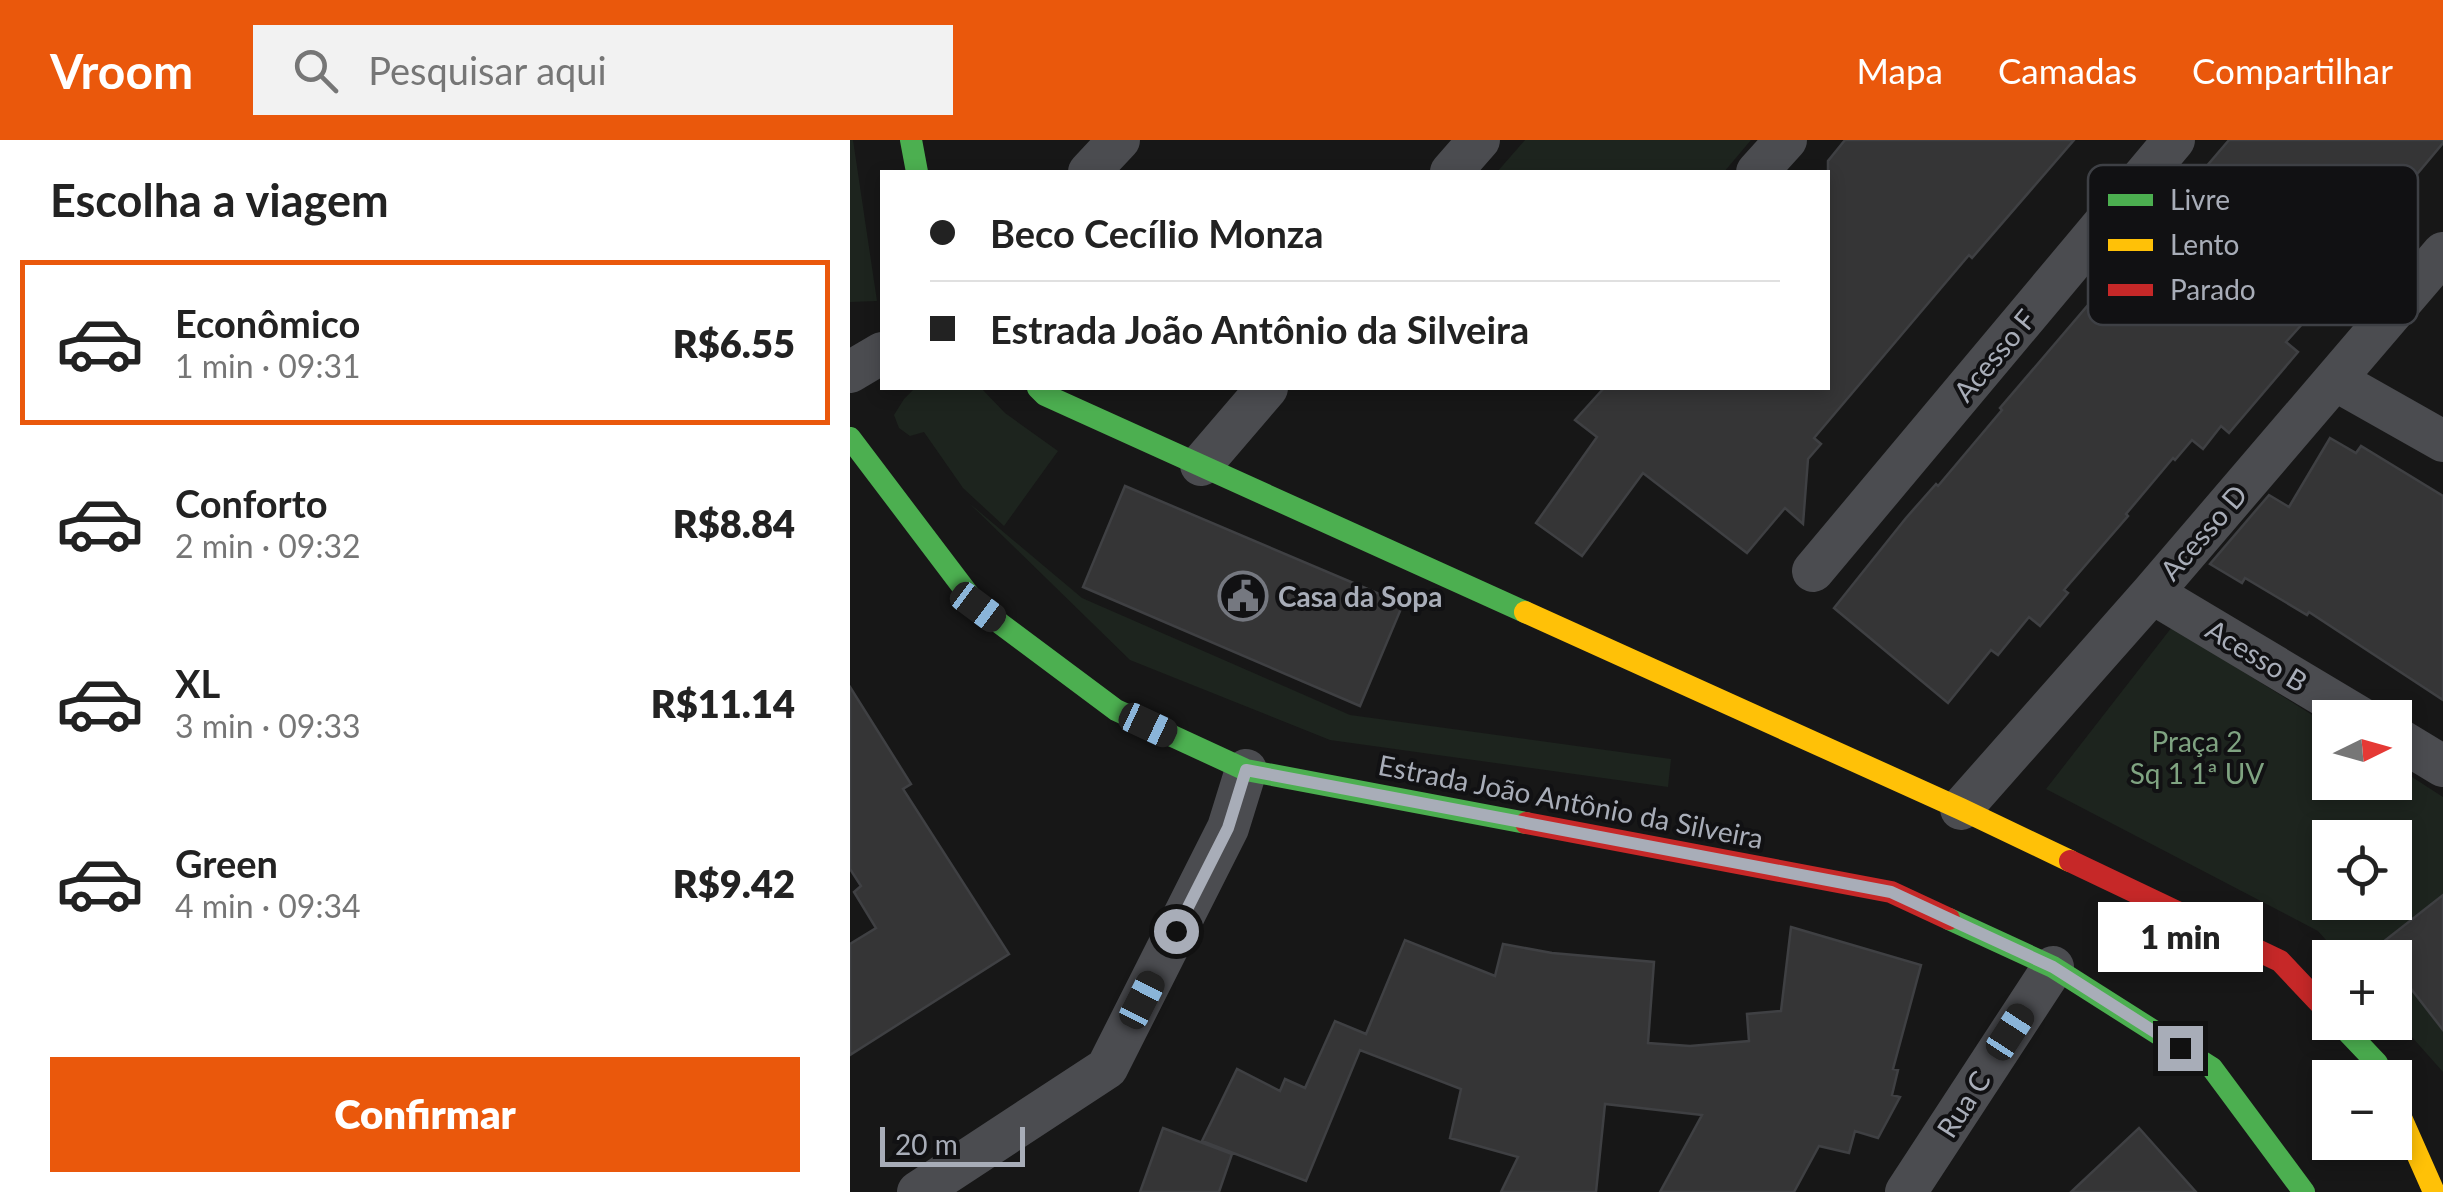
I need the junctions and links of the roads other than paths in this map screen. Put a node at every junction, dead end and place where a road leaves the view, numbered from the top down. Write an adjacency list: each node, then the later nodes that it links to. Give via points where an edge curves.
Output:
1 (911, 140): 7 (main road)
2 (1119, 140): 8 (street)
3 (1479, 140): 9 (street)
4 (1786, 140): 10 (street)
5 (2174, 140): 6 (street, Acesso F)
6 (2153, 165)
7 (918, 170)
8 (1092, 170)
9 (1453, 170)
10 (1759, 170)
11 (2088, 242): 23 (street, Acesso F)
12 (2443, 253): 13 (street, Acesso D)
13 (2418, 282)
14 (2382, 325): 17 (street, Acesso D)
15 (880, 354): 16 (street)
16 (850, 372)
17 (2335, 380): 21 (street); 24 (street, Acesso D)
18 (1040, 390): 22 (main road)
19 (1265, 390): 22 (street)
20 (850, 438): 28 (main road, Estrada João Antônio da Silveira, via 978,607 1116,710)
21 (2443, 441)
22 (1200, 465): 29 (main road)
23 (1813, 570)
24 (2152, 592): 25 (street, Acesso B); 29 (street, Acesso D)
25 (2332, 700)
26 (2412, 748): 27 (street)
27 (2443, 766)
28 (1246, 770): 30 (main road, Estrada João Antônio da Silveira, via 1891,892); 35 (street, via 1228,828 1107,1068)
29 (1961, 809): 31 (main road, via 2280,961)
30 (2053, 967): 36 (street, Rua C); 37 (main road, Estrada João Antônio da Silveira, via 2212,1068)
31 (2312, 995)
32 (2355, 1040): 33 (main road)
33 (2374, 1060)
34 (2412, 1142): 38 (main road)
35 (918, 1192)
36 (1906, 1192)
37 (2304, 1192)
38 (2434, 1192)

